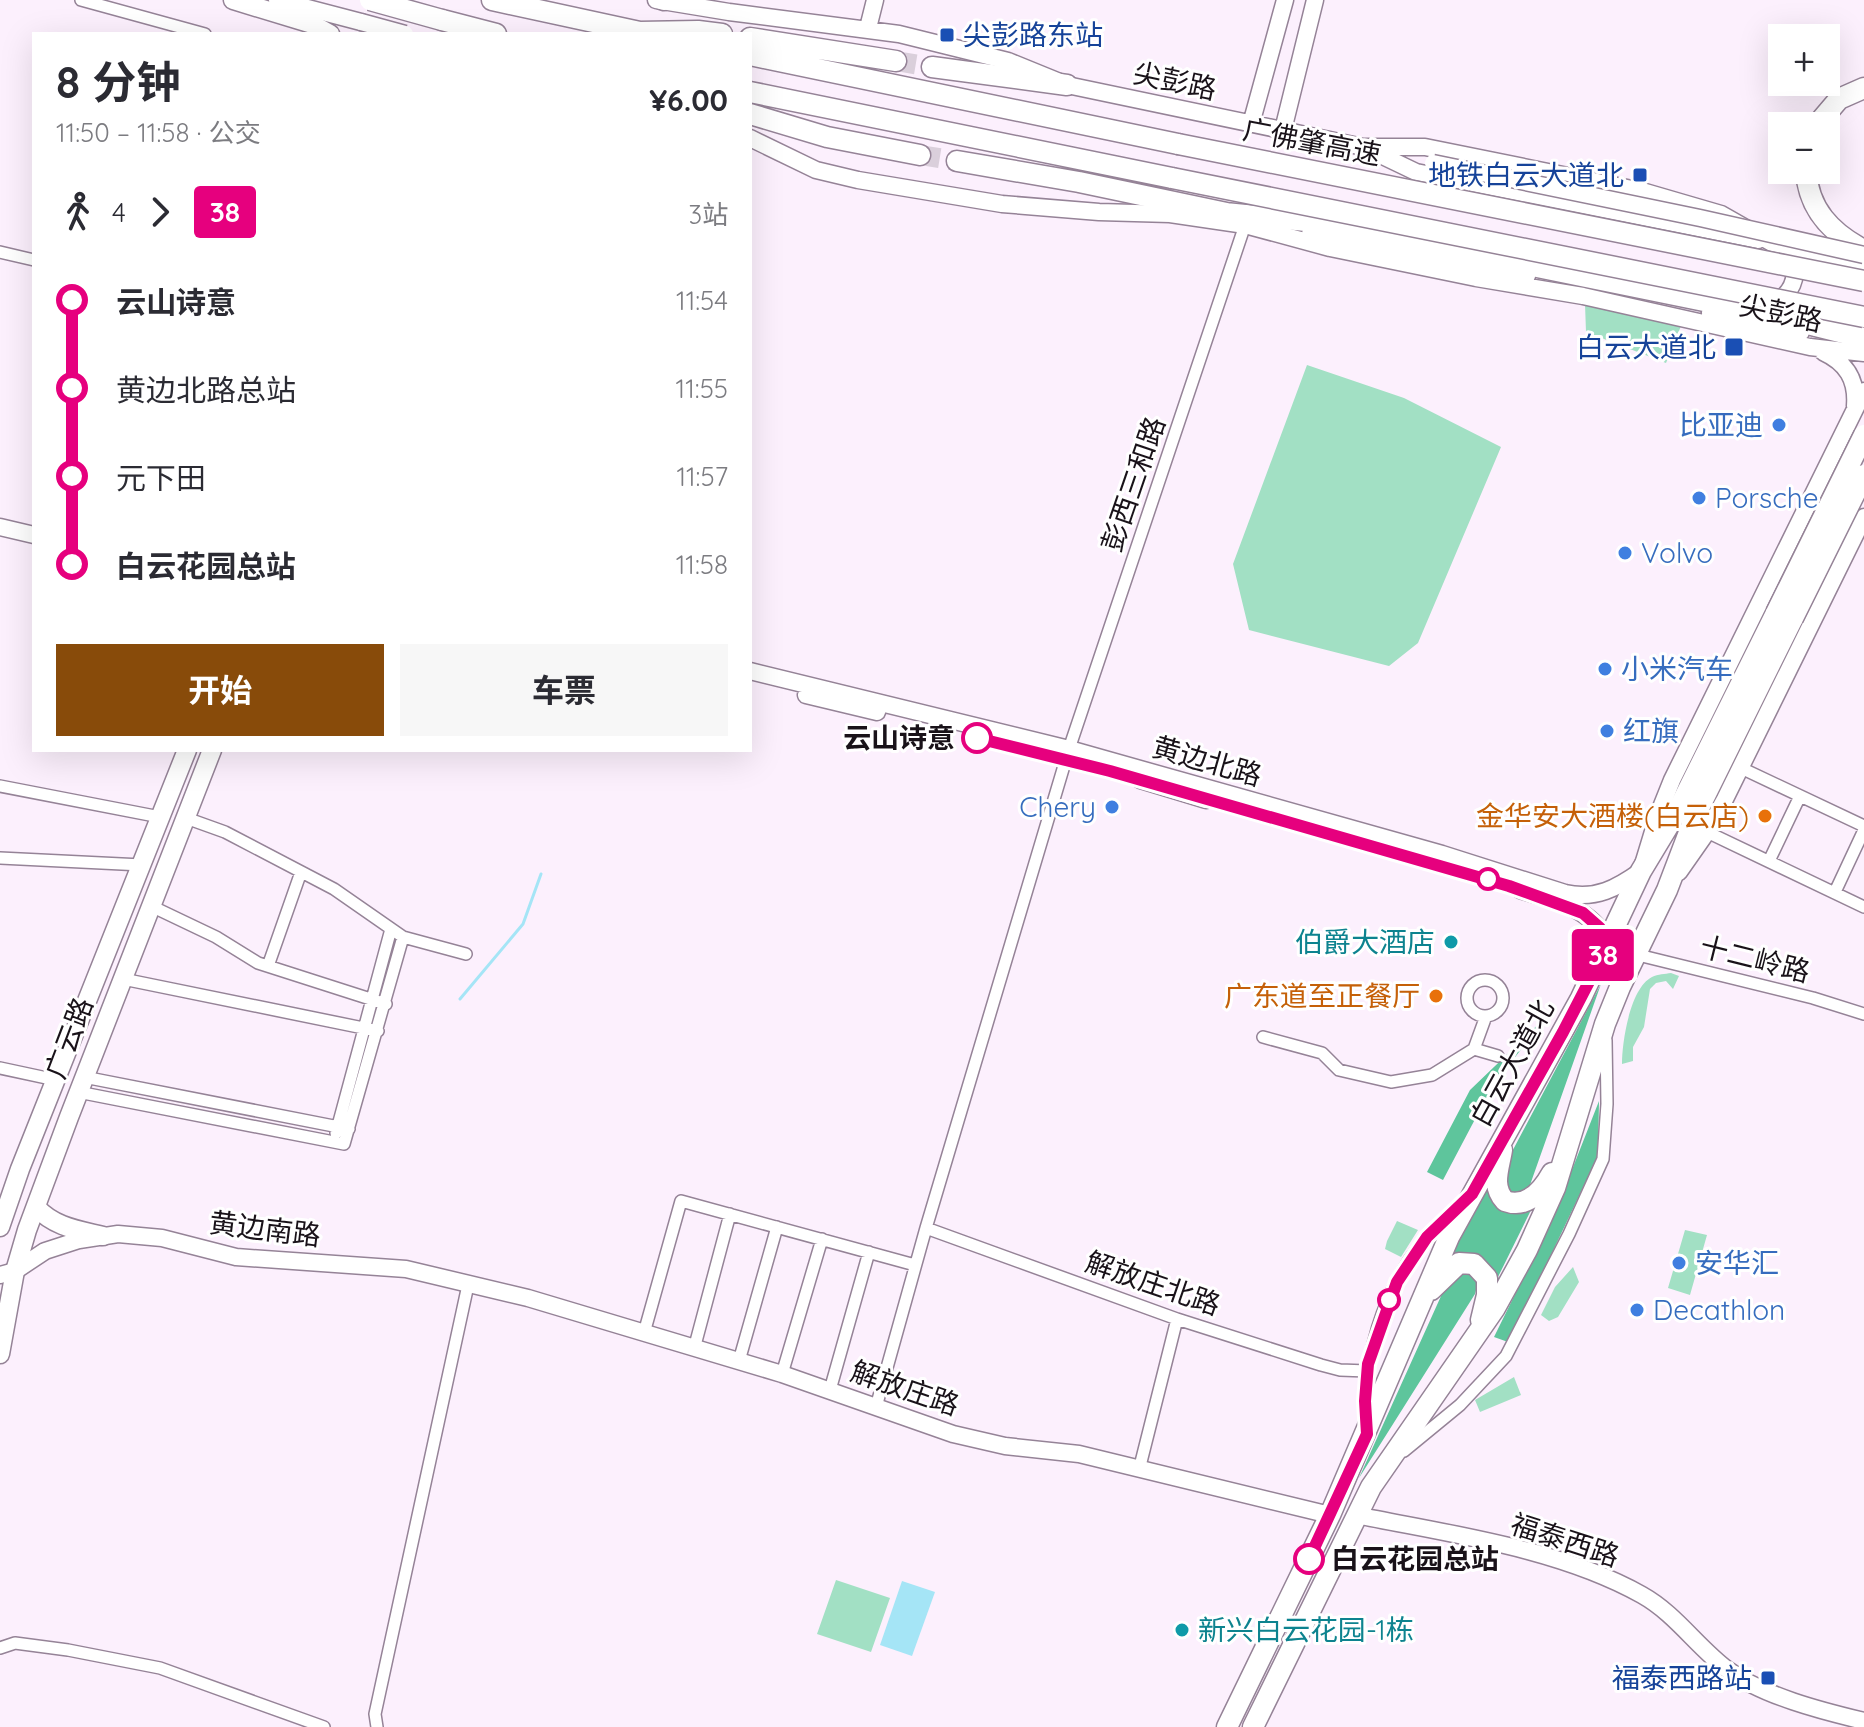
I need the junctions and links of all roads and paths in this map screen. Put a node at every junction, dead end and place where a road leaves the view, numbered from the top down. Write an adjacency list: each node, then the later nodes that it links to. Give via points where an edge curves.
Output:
1 (81, 0): 13 (street)
2 (233, 0): 14 (main road)
3 (277, 0): 16 (street, bridge)
4 (370, 0): 18 (highway, bridge)
5 (392, 0): 15 (main road)
6 (412, 0): 17 (main road)
7 (492, 0): 19 (highway)
8 (660, 0): 12 (street, 尖彭路)
9 (875, 0): 12 (street)
10 (1285, 0): 31 (street)
11 (1315, 0): 32 (street)
12 (868, 28): 26 (street, 尖彭路, via 1008,61)
13 (198, 32)
14 (326, 32)
15 (384, 32)
16 (398, 32)
17 (405, 32)
18 (488, 32)
19 (639, 32)
20 (671, 32): 21 (highway)
21 (706, 32)
22 (752, 38): 24 (highway)
23 (752, 55): 47 (highway, 广佛肇高速, bridge)
24 (896, 61)
25 (932, 67): 26 (highway)
26 (1067, 85): 31 (street, 尖彭路)
27 (1864, 88): 29 (highway, via 1839,99)
28 (752, 92): 49 (highway, bridge)
29 (1828, 112)
30 (752, 115): 35 (highway, via 827,137)
31 (1251, 124): 32 (street, 尖彭路)
32 (1283, 130): 34 (street, 尖彭路)
33 (752, 139): 39 (street, 尖彭路, via 816,170 944,195)
34 (1363, 147): 41 (street, via 1416,172); 41 (street, 尖彭路, via 1425,147 1642,191 1721,214); 43 (street, bridge)
35 (920, 155)
36 (957, 161): 38 (highway)
37 (1808, 184): 43 (highway, via 1818,212)
38 (1225, 213): 40 (highway); 48 (highway, via 1316,222)
39 (1245, 225): 40 (street); 52 (street, 尖彭路, via 1330,248 1583,296); 72 (street, 彭西三和路)
40 (1353, 240): 51 (street)
41 (1772, 243): 44 (street, 尖彭路); 48 (street, via 1793,262 1789,293 1776,304)
42 (0, 252): 45 (street)
43 (1864, 255): 44 (street)
44 (1832, 256): 46 (street, 尖彭路); 47 (street)
45 (32, 260)
46 (1864, 269)
47 (1864, 280)
48 (1738, 308): 50 (highway)
49 (1864, 317)
50 (1864, 338)
51 (1864, 345)
52 (1810, 347): 53 (street, 尖彭路); 55 (street, via 1847,369)
53 (1864, 353)
54 (1864, 391): 55 (street)
55 (1859, 404): 58 (street)
56 (1864, 435): 67 (highway, 白云大道北, bridge)
57 (1864, 475): 67 (highway, 白云大道北, bridge)
58 (1813, 491): 59 (street, via 1846,485); 83 (street, via 1672,780)
59 (1864, 503)
60 (1864, 517): 65 (street)
61 (1864, 526): 65 (street)
62 (0, 527): 63 (street)
63 (32, 535)
64 (0, 538): 66 (street)
65 (1849, 543): 73 (street)
66 (32, 545)
67 (1784, 616): 83 (highway, 白云大道北); 85 (highway, 白云大道北)
68 (752, 672): 72 (street, 黄边北路)
69 (752, 683): 72 (street, 黄边北路)
70 (186, 752): 76 (main road, 广云路)
71 (211, 752): 77 (main road, 广云路)
72 (1068, 754): 83 (street, 黄边北路, via 1572,894 1599,894); 91 (street, 黄边北路, via 1544,898 1592,919); 118 (street, 彭西三和路)
73 (1741, 768): 75 (street); 79 (street)
74 (0, 786): 76 (street)
75 (1800, 796): 78 (street); 81 (street)
76 (160, 817): 82 (main road, 广云路)
77 (186, 818): 84 (street); 87 (main road, 广云路)
78 (1864, 828): 86 (street)
79 (1707, 832): 81 (street); 85 (street)
80 (0, 858): 82 (street)
81 (1769, 861): 86 (street)
82 (142, 865): 106 (main road, 广云路)
83 (1641, 871): 91 (highway, 白云大道北)
84 (301, 872): 89 (street); 94 (street)
85 (1667, 890): 93 (highway, 白云大道北)
86 (1835, 892): 88 (street)
87 (151, 906): 94 (street); 95 (main road, 广云路)
88 (1864, 907)
89 (391, 929): 90 (street); 100 (street)
90 (403, 937): 92 (street); 96 (street)
91 (1608, 945): 111 (highway, 白云大道北)
92 (466, 954)
93 (1634, 954): 97 (street, 十二岭路); 99 (highway, 白云大道北)
94 (268, 966): 96 (street)
95 (123, 979): 100 (street); 107 (main road, 广云路)
96 (386, 1004): 101 (street)
97 (1864, 1014)
98 (1486, 1016): 103 (street)
99 (1605, 1024): 112 (highway, 白云大道北); 137 (street, via 1603,1159 1516,1340 1460,1405)
100 (364, 1028): 101 (street); 110 (street)
101 (378, 1031): 110 (street)
102 (1263, 1037): 103 (street, via 1322,1053 1339,1070 1391,1082 1432,1075)
103 (1474, 1049): 104 (street)
104 (1498, 1056)
105 (0, 1068): 106 (street)
106 (56, 1080): 108 (main road, 广云路)
107 (81, 1084): 109 (main road, 广云路); 110 (street); 110 (street, via 344,1144)
108 (42, 1114): 109 (main road, via 54,1122); 116 (main road, 广云路)
109 (69, 1117): 114 (main road, 广云路)
110 (344, 1128)
111 (1506, 1131): 112 (highway, via 1497,1192 1511,1204 1528,1201 1540,1191); 113 (highway, 白云大道北)
112 (1570, 1141): 127 (highway, 白云大道北, via 1527,1250)
113 (1472, 1194): 125 (highway, 白云大道北); 132 (street, via 1427,1237 1405,1268)
114 (36, 1207): 119 (main road, via 58,1225); 123 (main road, 广云路)
115 (730, 1214): 117 (street); 128 (street, via 681,1201); 129 (street)
116 (0, 1227)
117 (777, 1227): 120 (street); 131 (street)
118 (926, 1228): 122 (street, 彭西三和路); 126 (street, 解放庄北路)
119 (103, 1236): 123 (street, 黄边南路, via 45,1251); 124 (street, 黄边南路, via 162,1238 236,1257 393,1266)
120 (822, 1239): 121 (street); 133 (street)
121 (869, 1252): 122 (street); 134 (street)
122 (915, 1265): 135 (street, 彭西三和路)
123 (5, 1270): 130 (main road, 广云路)
124 (468, 1285): 128 (street, 解放庄路); 144 (street, via 375,1714)
125 (1419, 1305): 127 (highway, via 1453,1267 1474,1264 1487,1287); 136 (highway, 白云大道北)
126 (1177, 1319): 132 (street, 解放庄北路, via 1331,1368); 138 (street)
127 (1478, 1332): 137 (highway, 白云大道北)
128 (644, 1333): 129 (street, 解放庄路)
129 (694, 1349): 131 (street, 解放庄路)
130 (0, 1354)
131 (739, 1361): 133 (street, 解放庄路)
132 (1367, 1371): 136 (street)
133 (782, 1374): 134 (street, 解放庄路)
134 (830, 1390): 135 (street, 解放庄路)
135 (876, 1407): 138 (street, 解放庄路, via 980,1441 1079,1454)
136 (1367, 1434): 139 (highway, 白云大道北)
137 (1382, 1469): 140 (highway, 白云大道北)
138 (1139, 1470): 139 (street, 解放庄路)
139 (1330, 1515): 145 (highway, 白云大道北)
140 (1356, 1515): 142 (street, 福泰西路, via 1572,1563 1658,1605 1745,1681); 146 (highway, 白云大道北)
141 (0, 1648): 143 (street, via 15,1643 160,1668)
142 (1864, 1721)
143 (324, 1727)
144 (377, 1727)
145 (1227, 1727)
146 (1253, 1727)

